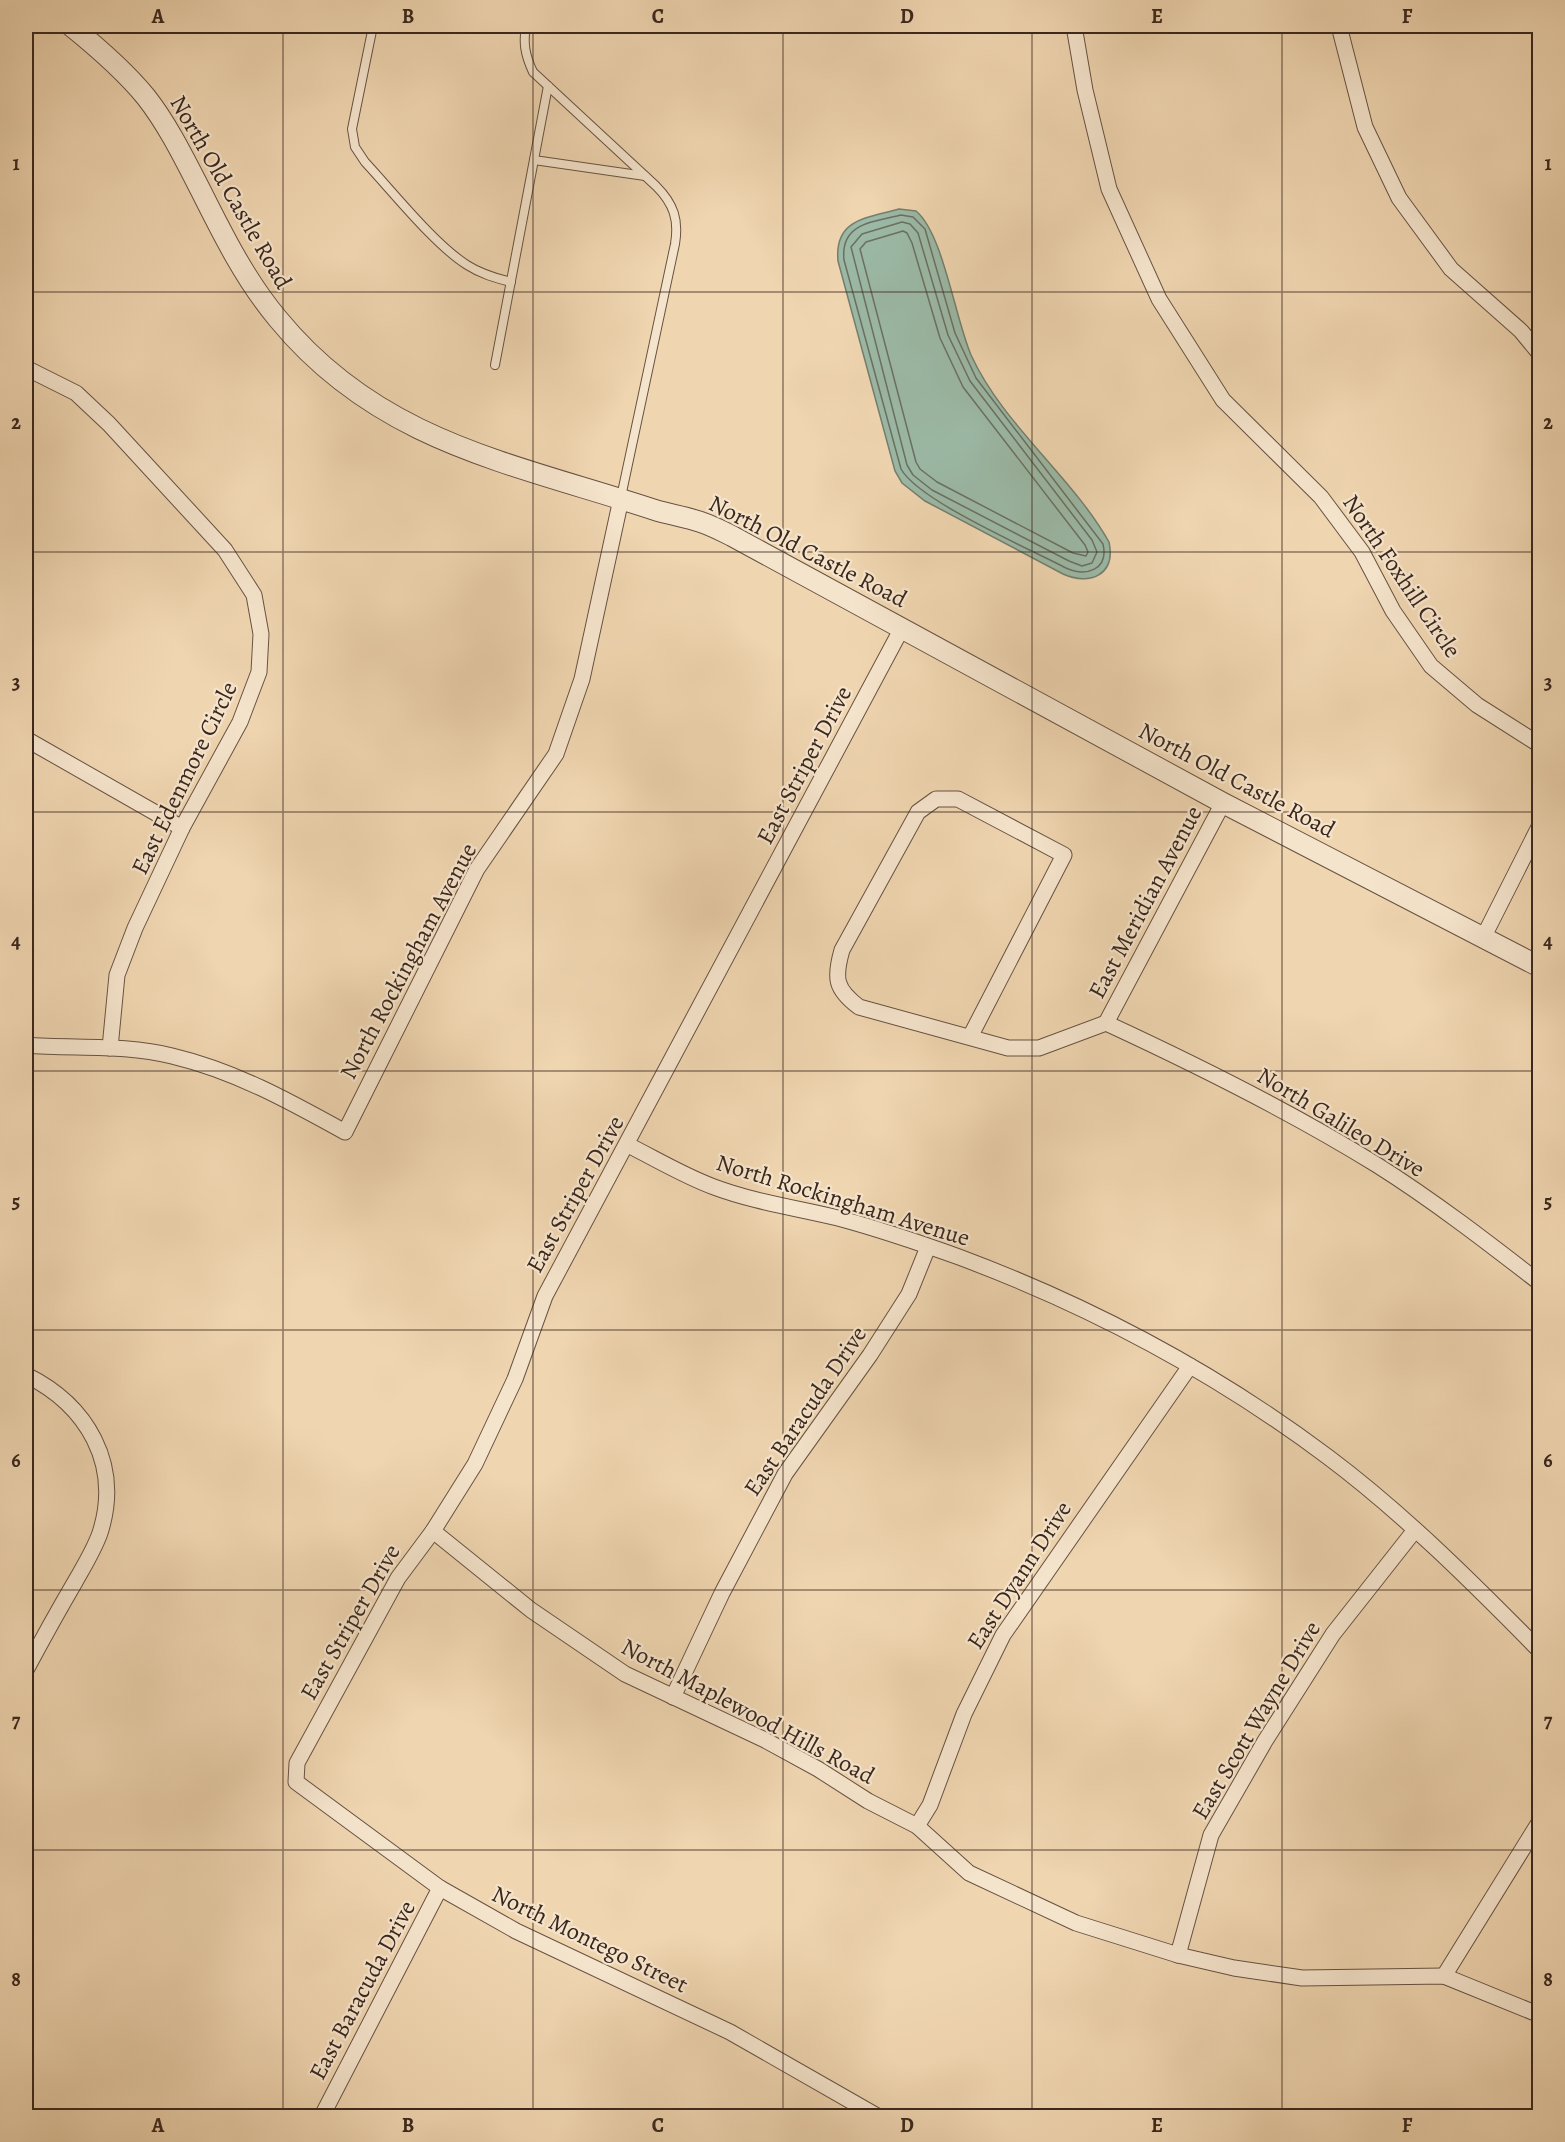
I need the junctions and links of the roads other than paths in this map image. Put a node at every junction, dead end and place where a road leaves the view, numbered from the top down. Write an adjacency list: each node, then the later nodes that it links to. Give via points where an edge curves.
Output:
1 (71, 26): 13 (street, North Old Castle Road, via 104,53 147,98 182,154 248,278 311,355 363,398 439,440 489,460)
2 (372, 26): 9 (lane, via 352,129 355,147 449,251 477,271)
3 (526, 26): 6 (lane, via 526,57 533,72)
4 (1074, 26): 16 (street, North Foxhill Circle, via 1084,90 1109,189 1159,299 1223,400 1321,497 1362,552 1393,611 1431,666 1477,705)
5 (1339, 26): 10 (street, via 1365,128 1399,198 1451,269 1521,331)
6 (548, 86): 7 (lane); 8 (lane)
7 (534, 160): 8 (lane); 9 (lane)
8 (645, 176): 13 (lane, via 668,198 677,228)
9 (511, 282): 11 (lane)
10 (1539, 354)
11 (495, 365)
12 (26, 368): 19 (street, East Edenmore Circle, via 76,393 109,424 225,550 254,595 261,634 259,672 240,722)
13 (621, 499): 14 (street, North Old Castle Road, via 697,520 732,536); 25 (street, North Rockingham Avenue, via 582,679 556,754 477,868 345,1132 235,1075 171,1055)
14 (902, 628): 17 (street, North Old Castle Road); 26 (street, East Striper Drive)
15 (26, 739): 19 (street)
16 (1539, 745)
17 (1223, 803): 20 (street, North Old Castle Road); 22 (street, East Meridian Avenue)
18 (1539, 825): 20 (street)
19 (182, 828): 25 (street, East Edenmore Circle, via 117,975)
20 (1484, 936): 21 (street, North Old Castle Road)
21 (1539, 967)
22 (1106, 1023): 23 (street, via 1039,1048 1008,1048); 28 (street, North Galileo Drive, via 1330,1136 1441,1208)
23 (970, 1037): 23 (street, via 859,1007 842,995 836,972 842,950 918,812 936,799 958,799 1064,855)
24 (26, 1045): 25 (street, North Rockingham Avenue)
25 (110, 1048)
26 (628, 1145): 27 (street, North Rockingham Avenue, via 713,1187 846,1221); 32 (street, East Striper Drive, via 545,1296 515,1379 475,1464)
27 (928, 1247): 29 (street, North Rockingham Avenue, via 1035,1287); 35 (street, East Baracuda Drive, via 898,1312 784,1474 726,1583)
28 (1539, 1283)
29 (1190, 1366): 31 (street, North Rockingham Avenue, via 1329,1458); 38 (street, East Dyann Drive, via 1003,1635 964,1714 930,1804)
30 (26, 1376): 34 (street, via 68,1402 84,1422 104,1466 106,1492 104,1518 94,1547)
31 (1415, 1530): 33 (street, North Rockingham Avenue); 40 (street, East Scott Wayne Drive, via 1333,1634 1211,1835)
32 (433, 1531): 35 (street, North Maplewood Hills Road, via 577,1643 625,1674); 36 (street, East Striper Drive, via 398,1578 313,1733 297,1763)
33 (1539, 1651)
34 (26, 1670)
35 (673, 1697): 38 (street, North Maplewood Hills Road, via 765,1740)
36 (296, 1782): 39 (street, North Montego Street)
37 (1539, 1821): 41 (street)
38 (917, 1826): 40 (street, North Maplewood Hills Road, via 969,1873 1076,1923)
39 (440, 1888): 43 (street, East Baracuda Drive); 44 (street, North Montego Street, via 516,1931 730,2032)
40 (1178, 1955): 41 (street, North Maplewood Hills Road, via 1302,1978)
41 (1444, 1976): 42 (street, North Maplewood Hills Road)
42 (1539, 2015)
43 (325, 2115)
44 (877, 2116)

